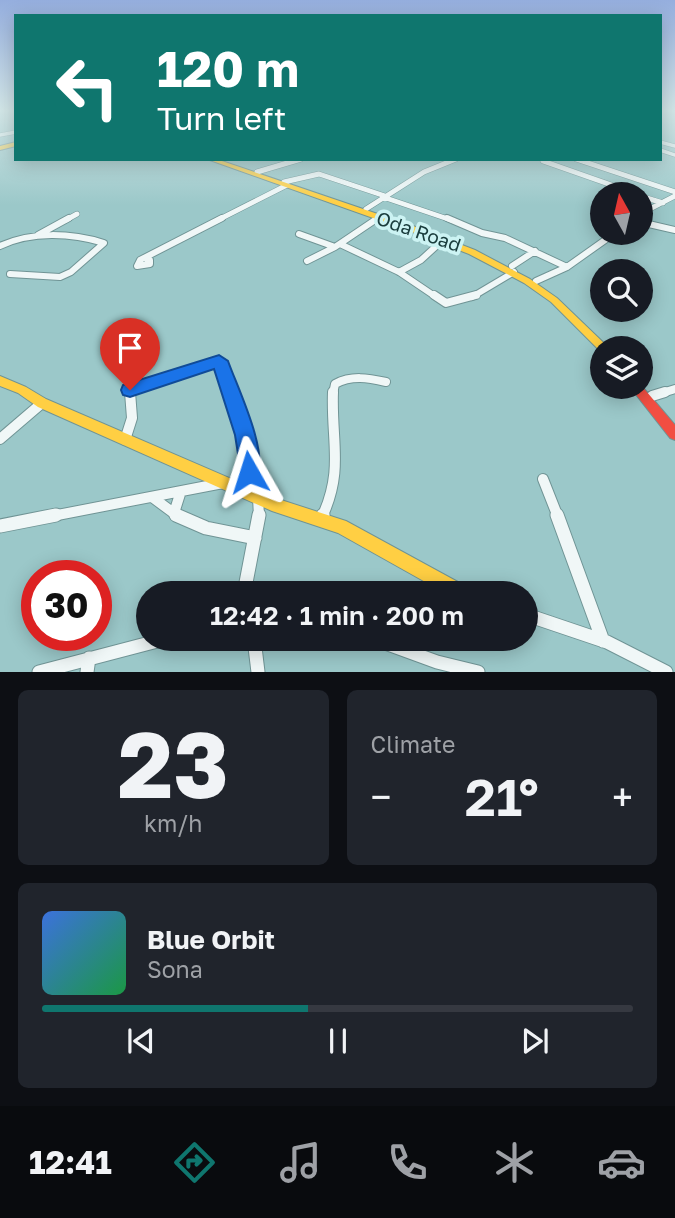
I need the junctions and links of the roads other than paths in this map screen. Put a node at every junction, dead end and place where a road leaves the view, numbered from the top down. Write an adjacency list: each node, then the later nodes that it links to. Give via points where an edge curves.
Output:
1 (216, 161): 11 (street, Oda Road)
2 (224, 161): 9 (street, Oda Road)
3 (294, 161): 9 (street)
4 (444, 161): 8 (street)
5 (450, 161): 8 (street)
6 (543, 161): 10 (street)
7 (582, 161): 13 (street)
8 (424, 170): 14 (street)
9 (257, 172): 11 (street, Oda Road)
10 (601, 182)
11 (288, 185): 12 (street, Oda Road); 14 (street, via 319,174); 30 (street)
12 (314, 193): 17 (street, Oda Road); 20 (street, Oda Road)
13 (675, 194): 16 (street)
14 (383, 196): 17 (street); 29 (street)
15 (653, 200): 16 (street)
16 (663, 203): 18 (street)
17 (363, 208): 33 (street, Oda Road, via 475,247)
18 (653, 208)
19 (77, 214): 24 (street)
20 (380, 217): 25 (street, Oda Road); 28 (street)
21 (653, 225): 22 (street)
22 (675, 230)
23 (299, 234): 28 (street)
24 (35, 236): 27 (street, via 16,237); 35 (street, via 104,243 61,277)
25 (444, 239): 33 (street, Oda Road); 34 (street)
26 (598, 245): 32 (street)
27 (0, 246)
28 (337, 246): 31 (street); 34 (street)
29 (535, 251): 32 (street); 33 (street)
30 (148, 261)
31 (307, 261)
32 (566, 267): 36 (street)
33 (513, 269): 34 (street, via 486,290 452,304); 36 (street, Oda Road); 37 (street, Oda Road)
34 (399, 272)
35 (10, 274)
36 (536, 281): 38 (street, Oda Road)
37 (592, 336)
38 (599, 336)
39 (0, 381): 45 (street)
40 (386, 382): 58 (street, via 366,377 335,384 336,472 333,494)
41 (675, 389): 42 (street)
42 (653, 396)
43 (653, 397): 46 (street)
44 (646, 399): 47 (street)
45 (42, 403): 48 (street); 49 (street)
46 (675, 423)
47 (675, 434)
48 (0, 439)
49 (125, 440): 51 (street); 53 (street, via 132,418 130,390 219,361 245,435)
50 (543, 479): 64 (street)
51 (223, 483): 52 (street); 53 (street)
52 (181, 491): 54 (street); 57 (street)
53 (254, 496): 55 (street); 56 (street)
54 (152, 497): 57 (street); 59 (street)
55 (277, 506): 56 (street); 58 (street)
56 (260, 512): 60 (street)
57 (174, 513): 60 (street, via 206,528)
58 (321, 519): 62 (street)
59 (0, 526)
60 (255, 538): 61 (street)
61 (246, 581)
62 (440, 581)
63 (538, 619): 64 (street)
64 (603, 641): 72 (street)
65 (136, 649): 68 (street)
66 (255, 651): 70 (street)
67 (407, 651): 71 (street)
68 (88, 665): 69 (street)
69 (39, 672)
70 (258, 672)
71 (478, 672)
72 (666, 672)

